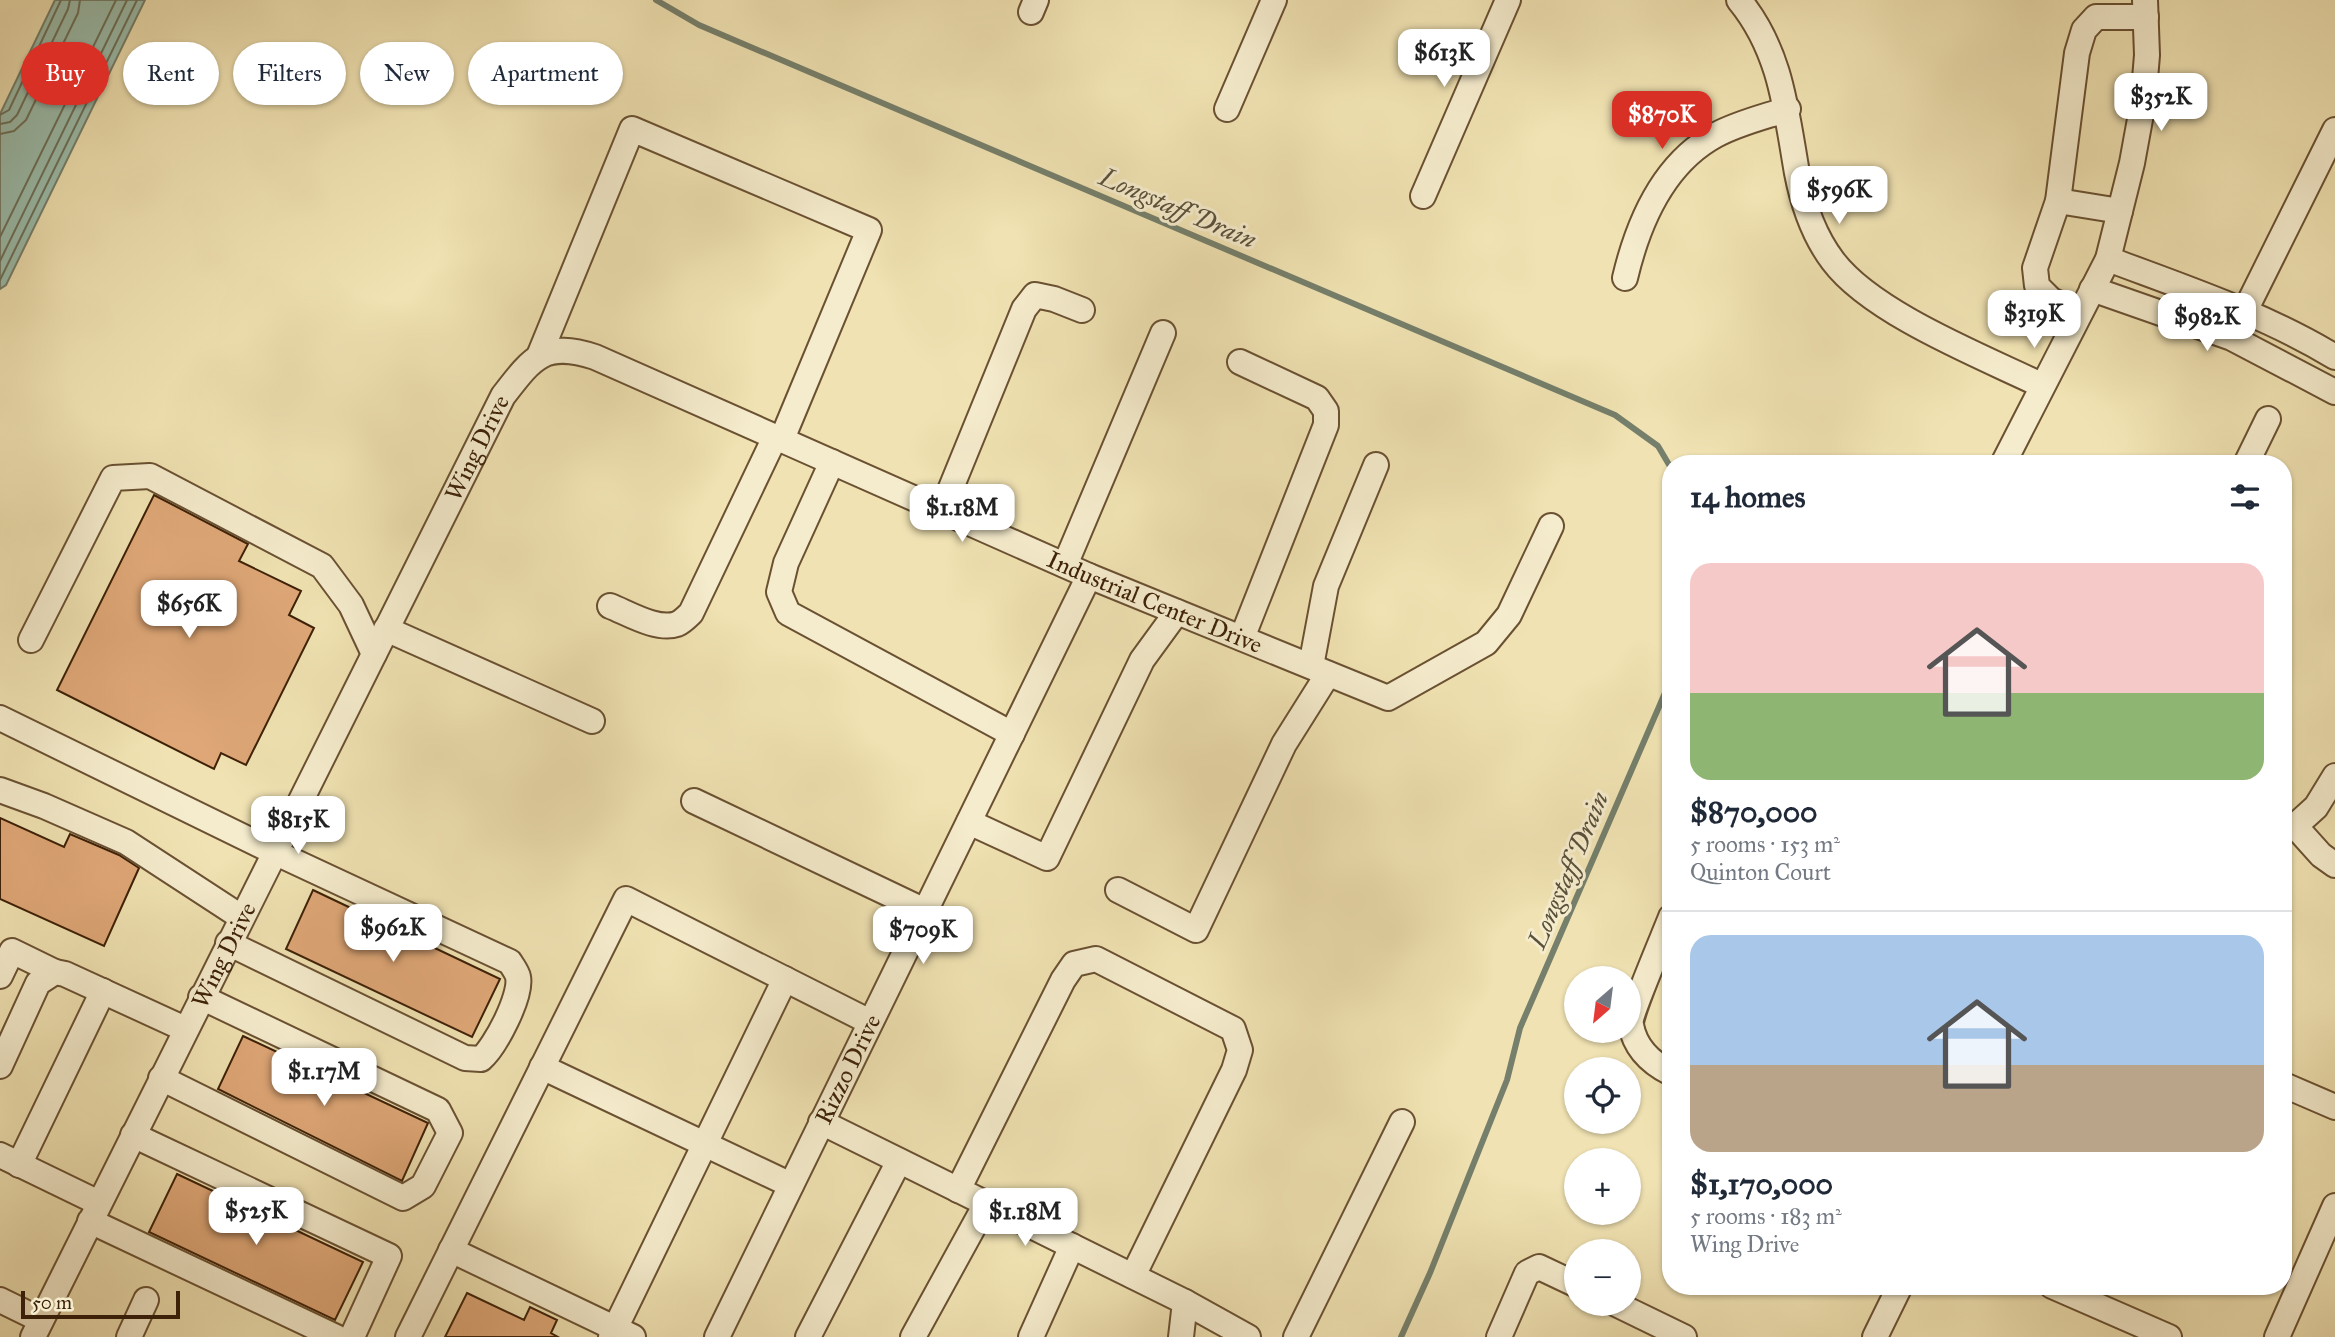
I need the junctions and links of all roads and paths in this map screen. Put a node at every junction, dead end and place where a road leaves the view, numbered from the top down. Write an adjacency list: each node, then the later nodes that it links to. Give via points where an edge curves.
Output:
1 (1274, 0): 5 (street)
2 (1508, 0): 8 (street)
3 (1739, 0): 6 (street, via 1765,39)
4 (2145, 8): 9 (street, via 2096,17 2084,30); 10 (street, via 2143,103)
5 (1227, 108)
6 (1788, 110): 12 (street, via 1734,127 1687,156 1665,182 1639,228); 22 (street, via 1802,199 1833,261 1858,286 1906,318)
7 (2335, 130): 15 (street)
8 (1423, 196)
9 (2058, 201): 10 (street); 16 (street, via 2035,268 2037,286 2052,300)
10 (2120, 211): 11 (street)
11 (2108, 259): 13 (street); 15 (street)
12 (1625, 278)
13 (2092, 289): 16 (street); 18 (street)
14 (1082, 310): 30 (street, via 1035,295 1024,309)
15 (2244, 311): 18 (street); 20 (street)
16 (2079, 313): 22 (street)
17 (1163, 333): 32 (street)
18 (2232, 338): 23 (street)
19 (539, 356): 25 (street, Industrial Center Drive, via 572,349 595,356); 25 (street, via 632,129 869,230); 36 (street, Wing Drive, via 503,396)
20 (2335, 358)
21 (1240, 362): 37 (street, via 1317,398 1326,411 1326,425)
22 (2041, 385): 26 (street)
23 (2335, 392)
24 (2268, 419): 27 (street)
25 (778, 438): 28 (street, Industrial Center Drive); 34 (street, via 691,613 667,626)
26 (2007, 455)
27 (2250, 455)
28 (832, 462): 30 (street, Industrial Center Drive); 43 (street, via 786,564 779,592 788,613)
29 (1376, 465): 40 (street, via 1326,586)
30 (942, 510): 32 (street, Industrial Center Drive)
31 (1551, 526): 40 (street, Industrial Center Drive, via 1509,615 1486,643 1388,698)
32 (1065, 565): 33 (street, Industrial Center Drive)
33 (1089, 576): 35 (street, Industrial Center Drive); 43 (street, Rizzo Drive)
34 (610, 606)
35 (1177, 612): 37 (street, Industrial Center Drive); 47 (street, via 1142,660 1046,858)
36 (386, 629): 39 (street, Wing Drive); 42 (street)
37 (1242, 638): 40 (street, Industrial Center Drive)
38 (31, 640): 39 (street, via 113,478 150,476 322,566 351,605)
39 (374, 654): 50 (street, Wing Drive)
40 (1319, 670): 52 (street, via 1196,930)
41 (0, 718): 50 (street)
42 (592, 721)
43 (1012, 734): 47 (street, Rizzo Drive)
44 (2335, 776): 48 (street, via 2316,807)
45 (0, 790): 54 (street, via 126,842)
46 (694, 800): 53 (street)
47 (969, 822): 53 (street, Rizzo Drive)
48 (2292, 825)
49 (2292, 830): 51 (street)
50 (274, 852): 54 (street, Wing Drive); 56 (street, via 510,962 518,977 514,1001 490,1051 481,1059 465,1058)
51 (2335, 865)
52 (1118, 890)
53 (925, 911): 62 (street, Rizzo Drive)
54 (241, 917): 56 (street, Wing Drive)
55 (1662, 940): 66 (street, via 1630,1022 1637,1044)
56 (228, 943): 61 (street, Wing Drive)
57 (55, 972): 58 (street, via 12,951); 60 (street); 64 (street, via 38,984)
58 (0, 976)
59 (785, 979): 62 (street); 65 (street, via 626,899); 73 (street)
60 (103, 990): 63 (street); 74 (street)
61 (201, 997): 63 (street, Wing Drive); 67 (street, via 438,1110 450,1133 423,1186 402,1198)
62 (870, 1022): 70 (street, Rizzo Drive)
63 (185, 1029): 67 (street, Wing Drive)
64 (0, 1066)
65 (542, 1067): 73 (street); 82 (street)
66 (1662, 1069)
67 (161, 1078): 72 (street, Wing Drive)
68 (2292, 1088): 69 (street)
69 (2335, 1107)
70 (821, 1122): 75 (street); 76 (street, Rizzo Drive)
71 (1402, 1122): 103 (street)
72 (133, 1135): 80 (street, Wing Drive); 95 (street, via 389,1256)
73 (704, 1144): 76 (street); 92 (street)
74 (9, 1160): 80 (street)
75 (899, 1161): 77 (street); 98 (street)
76 (791, 1185): 97 (street, Rizzo Drive)
77 (958, 1190): 78 (street); 83 (street, via 1063,980 1074,964 1097,960 1233,1029 1240,1050)
78 (986, 1204): 81 (street); 99 (street)
79 (2335, 1206): 108 (street)
80 (94, 1212): 91 (street, Wing Drive); 94 (street)
81 (1072, 1247): 83 (street); 100 (street)
82 (451, 1250): 92 (street); 96 (street)
83 (1132, 1276): 89 (street)
84 (1564, 1279): 104 (street, via 1539,1267 1527,1273)
85 (1896, 1295): 106 (street)
86 (2073, 1295): 107 (street)
87 (0, 1300): 91 (street)
88 (146, 1300): 93 (street)
89 (1185, 1302): 101 (street); 102 (street)
90 (1641, 1316): 105 (street)
91 (37, 1328)
92 (619, 1334)
93 (129, 1337)
94 (336, 1337)
95 (352, 1337)
96 (408, 1337)
97 (717, 1337)
98 (808, 1337)
99 (914, 1337)
100 (1031, 1337)
101 (1181, 1337)
102 (1248, 1337)
103 (1296, 1337)
104 (1499, 1337)
105 (1684, 1337)
106 (1875, 1337)
107 (2169, 1337)
108 (2277, 1337)

